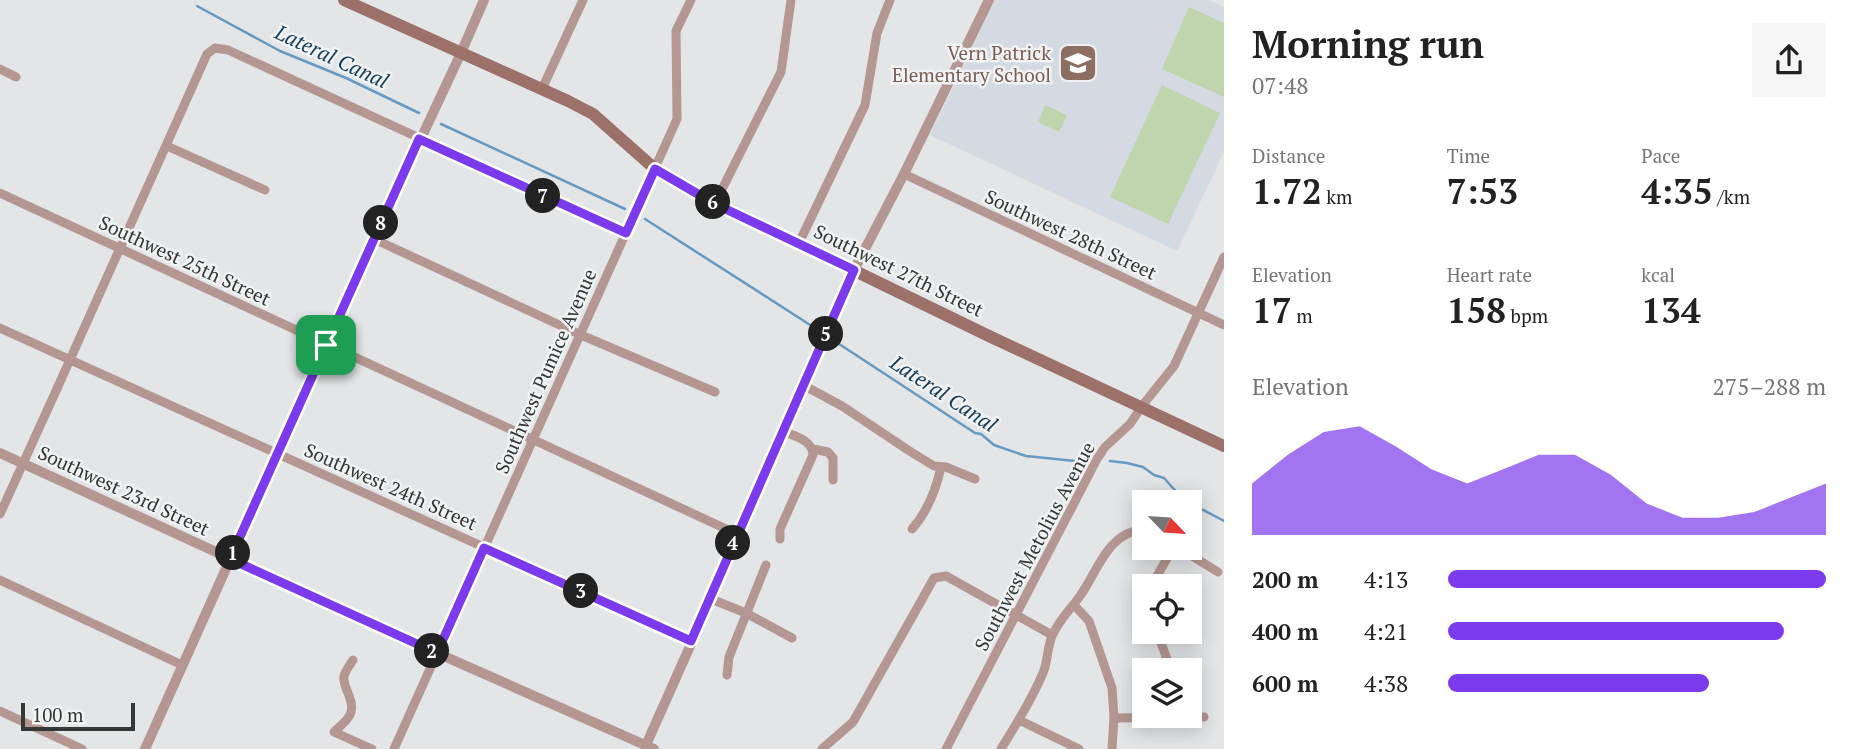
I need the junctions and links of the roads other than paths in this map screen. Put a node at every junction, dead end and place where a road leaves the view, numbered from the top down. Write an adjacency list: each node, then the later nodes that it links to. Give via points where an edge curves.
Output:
1 (344, 0): 8 (main road, Southwest 27th Street)
2 (484, 0): 8 (street)
3 (583, 0): 11 (street)
4 (691, 0): 14 (street, Southwest Pumice Avenue, via 676,31 677,119)
5 (791, 0): 18 (street, via 781,72)
6 (890, 0): 21 (street, via 877,33 865,105)
7 (989, 0): 15 (street)
8 (461, 53): 11 (main road, Southwest 27th Street); 12 (street)
9 (0, 69): 10 (street)
10 (16, 77)
11 (542, 89): 14 (main road, Southwest 27th Street, via 593,114)
12 (419, 139): 13 (street, via 215,48 207,54); 19 (street); 20 (street)
13 (167, 146): 16 (street); 22 (street)
14 (655, 169): 18 (main road, Southwest 27th Street); 19 (street, Southwest Pumice Avenue)
15 (904, 174): 24 (street); 25 (street, Southwest 28th Street)
16 (265, 190)
17 (0, 193): 22 (street, Southwest 25th Street)
18 (715, 204): 21 (main road, Southwest 27th Street)
19 (626, 233): 28 (street, Southwest Pumice Avenue)
20 (374, 239): 28 (street); 29 (street)
21 (799, 243): 24 (main road, Southwest 27th Street)
22 (118, 249): 29 (street, Southwest 25th Street); 30 (street)
23 (1223, 264): 25 (street, Southwest Metolius Avenue)
24 (854, 270): 31 (street); 33 (main road, Southwest 27th Street)
25 (1198, 313): 26 (street, Southwest 28th Street); 33 (street, Southwest Metolius Avenue, via 1174,366)
26 (1224, 325)
27 (0, 328): 30 (street, Southwest 24th Street)
28 (581, 335): 32 (street); 35 (street, Southwest Pumice Avenue)
29 (326, 345): 35 (street, Southwest 25th Street); 39 (street)
30 (70, 361): 39 (street, Southwest 24th Street); 40 (street)
31 (803, 385): 34 (street); 41 (street)
32 (715, 392)
33 (1142, 406): 36 (main road, Southwest 27th Street); 58 (street, Southwest Metolius Avenue, via 1097,459)
34 (783, 431): 37 (street); 47 (street)
35 (533, 441): 47 (street, Southwest 25th Street); 49 (street, Southwest Pumice Avenue)
36 (1224, 446)
37 (813, 449): 43 (street, via 833,457); 48 (street)
38 (0, 453): 40 (street, Southwest 23rd Street)
39 (277, 455): 49 (street, Southwest 24th Street); 50 (street)
40 (23, 463): 44 (street); 50 (street, Southwest 23rd Street)
41 (941, 467): 42 (street); 45 (street, via 929,505)
42 (975, 479)
43 (833, 480)
44 (0, 513)
45 (912, 530)
46 (1132, 532): 56 (street, via 1108,548)
47 (737, 534): 55 (street)
48 (780, 539)
49 (484, 548): 61 (street, Southwest 24th Street); 62 (street, Southwest Pumice Avenue)
50 (230, 559): 62 (street, Southwest 23rd Street); 64 (street)
51 (1198, 560): 53 (street)
52 (766, 565): 57 (street)
53 (1218, 572)
54 (0, 580): 64 (street)
55 (711, 599): 57 (street); 61 (street)
56 (1074, 605): 59 (street); 67 (street, via 1089,621 1112,688)
57 (746, 613): 60 (street); 65 (street)
58 (1015, 615): 59 (street); 75 (street, via 946,576 934,578 853,722); 76 (street, Southwest Metolius Avenue)
59 (1052, 635): 69 (street, via 1045,670)
60 (792, 638)
61 (691, 641): 70 (street)
62 (437, 653): 70 (street, Southwest 23rd Street); 74 (street, Southwest Pumice Avenue)
63 (353, 660): 73 (street, via 344,675 353,709 334,732)
64 (183, 665): 72 (street)
65 (727, 675)
66 (0, 711): 71 (street)
67 (1114, 718): 68 (street); 79 (street)
68 (1132, 718)
69 (1019, 720): 77 (street); 78 (street)
70 (648, 748)
71 (82, 749)
72 (145, 749)
73 (372, 749)
74 (394, 749)
75 (822, 749)
76 (946, 749)
77 (1001, 749)
78 (1079, 749)
79 (1112, 749)

